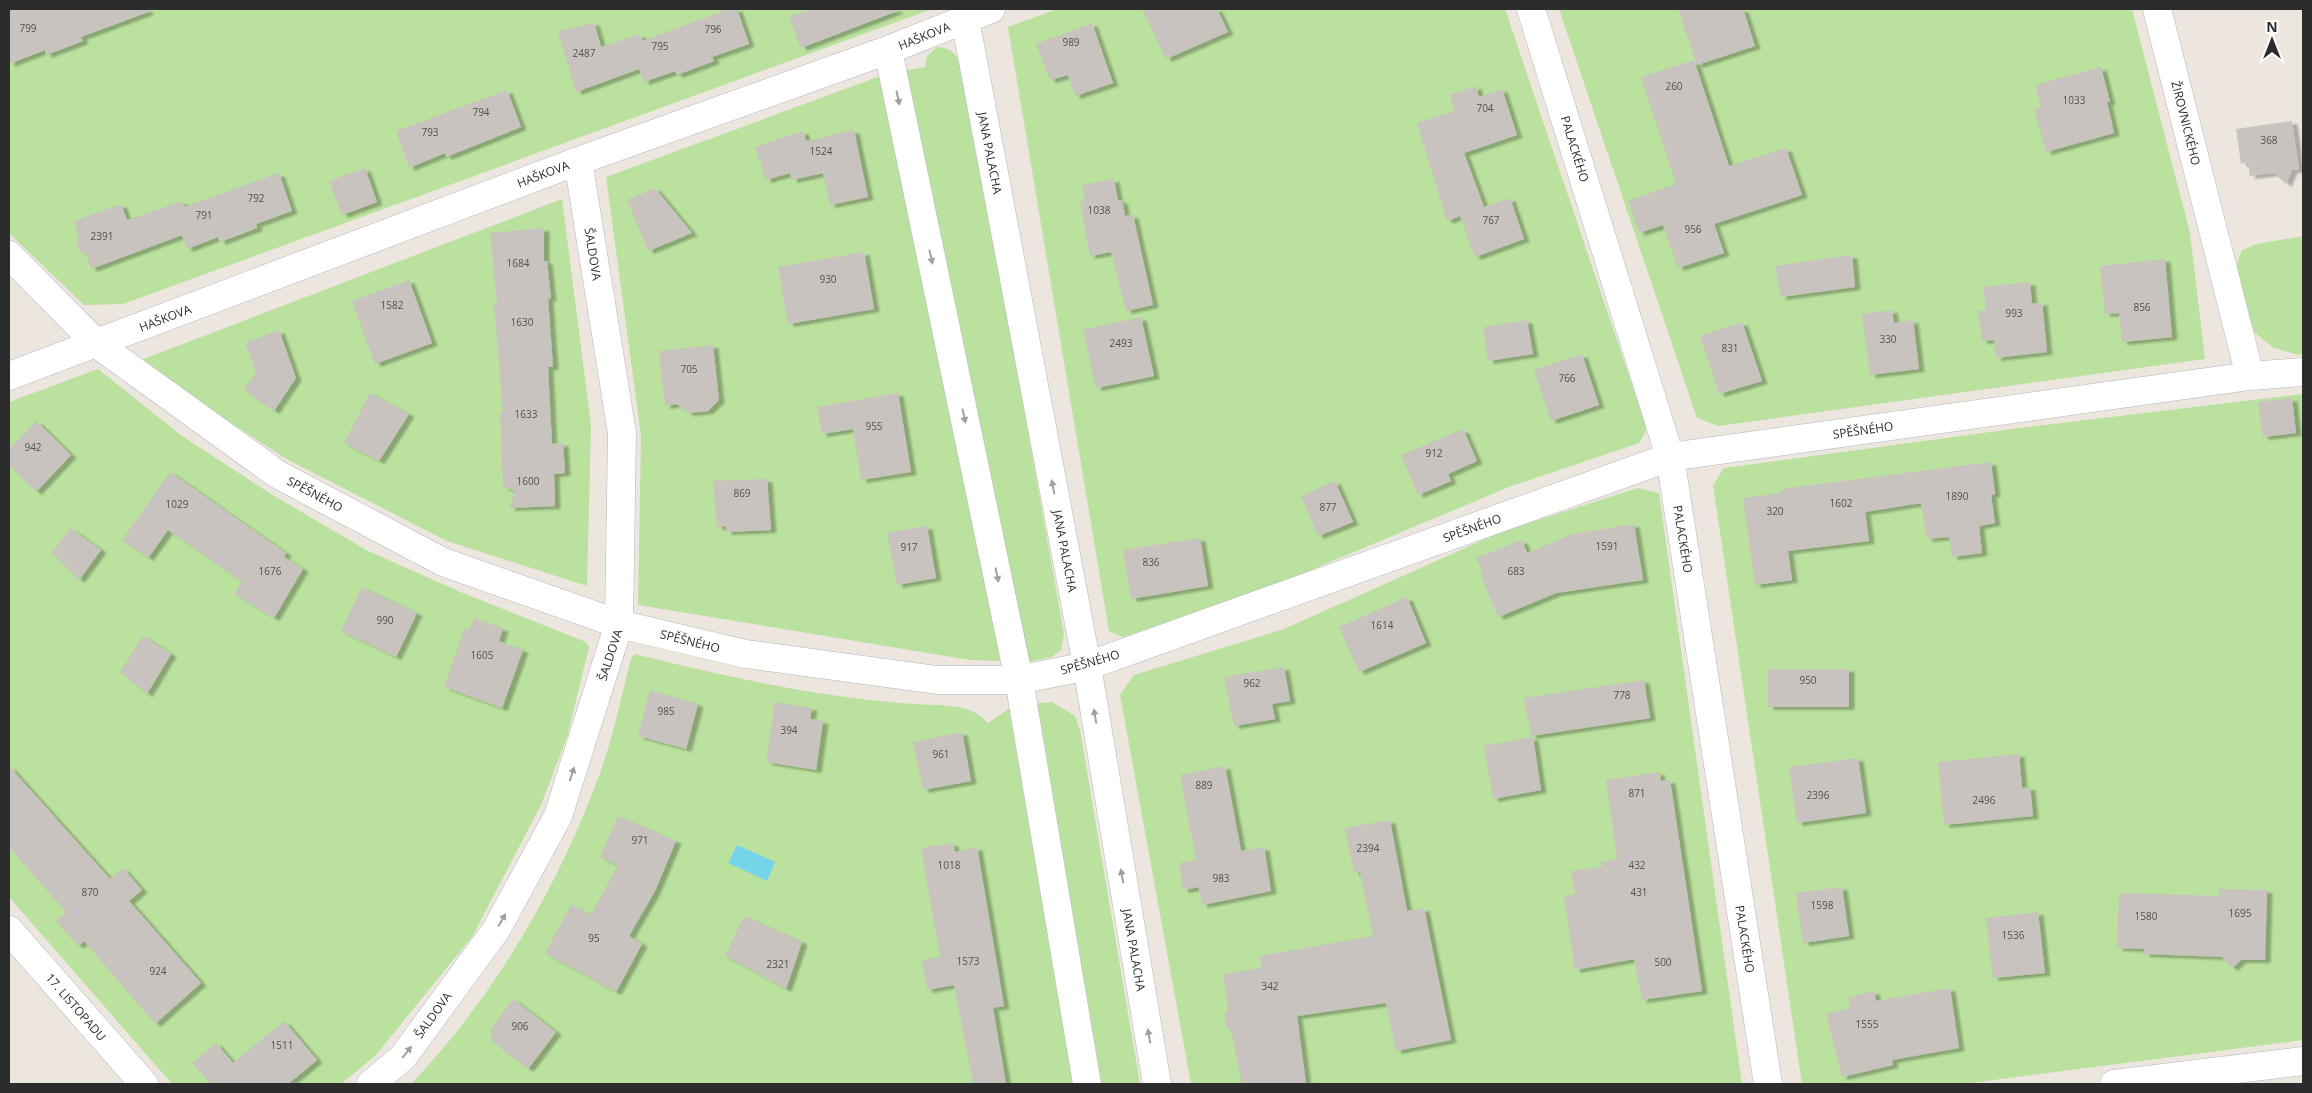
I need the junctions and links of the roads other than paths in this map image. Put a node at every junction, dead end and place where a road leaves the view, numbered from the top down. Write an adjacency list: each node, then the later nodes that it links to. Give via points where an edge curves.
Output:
1 (991, 9): 4 (street, HAŠKOVA)
2 (1531, 9): 12 (street, PALACKÉHO)
3 (2157, 9): 11 (street, ŽIROVNICKÉHO)
4 (965, 19): 5 (street, HAŠKOVA); 14 (street, JANA PALACHA, one-way to 4)
5 (888, 50): 6 (street, HAŠKOVA); 15 (street, one-way to 15)
6 (578, 161): 8 (street, HAŠKOVA); 13 (street, ŠALDOVA, via 622,433)
7 (9, 255): 8 (street, SPĚŠNÉHO)
8 (97, 344): 10 (street, HAŠKOVA); 13 (street, SPĚŠNÉHO, via 277,474 303,488 442,562)
9 (2303, 372): 11 (street, SPĚŠNÉHO)
10 (9, 376)
11 (2250, 376): 12 (street, SPĚŠNÉHO)
12 (1670, 457): 14 (street, SPĚŠNÉHO); 22 (street, PALACKÉHO)
13 (620, 624): 15 (street, SPĚŠNÉHO, via 746,654 937,680); 19 (street, ŠALDOVA, one-way to 13, via 403,1057 496,930 558,816)
14 (1087, 666): 15 (street, SPĚŠNÉHO); 21 (street, JANA PALACHA, one-way to 14)
15 (1019, 680): 20 (street)
16 (9, 930): 18 (street, 17. LISTOPADU)
17 (2303, 1061): 23 (street)
18 (144, 1084)
19 (371, 1084)
20 (1087, 1084)
21 (1157, 1084)
22 (1768, 1084)
23 (2114, 1084)

